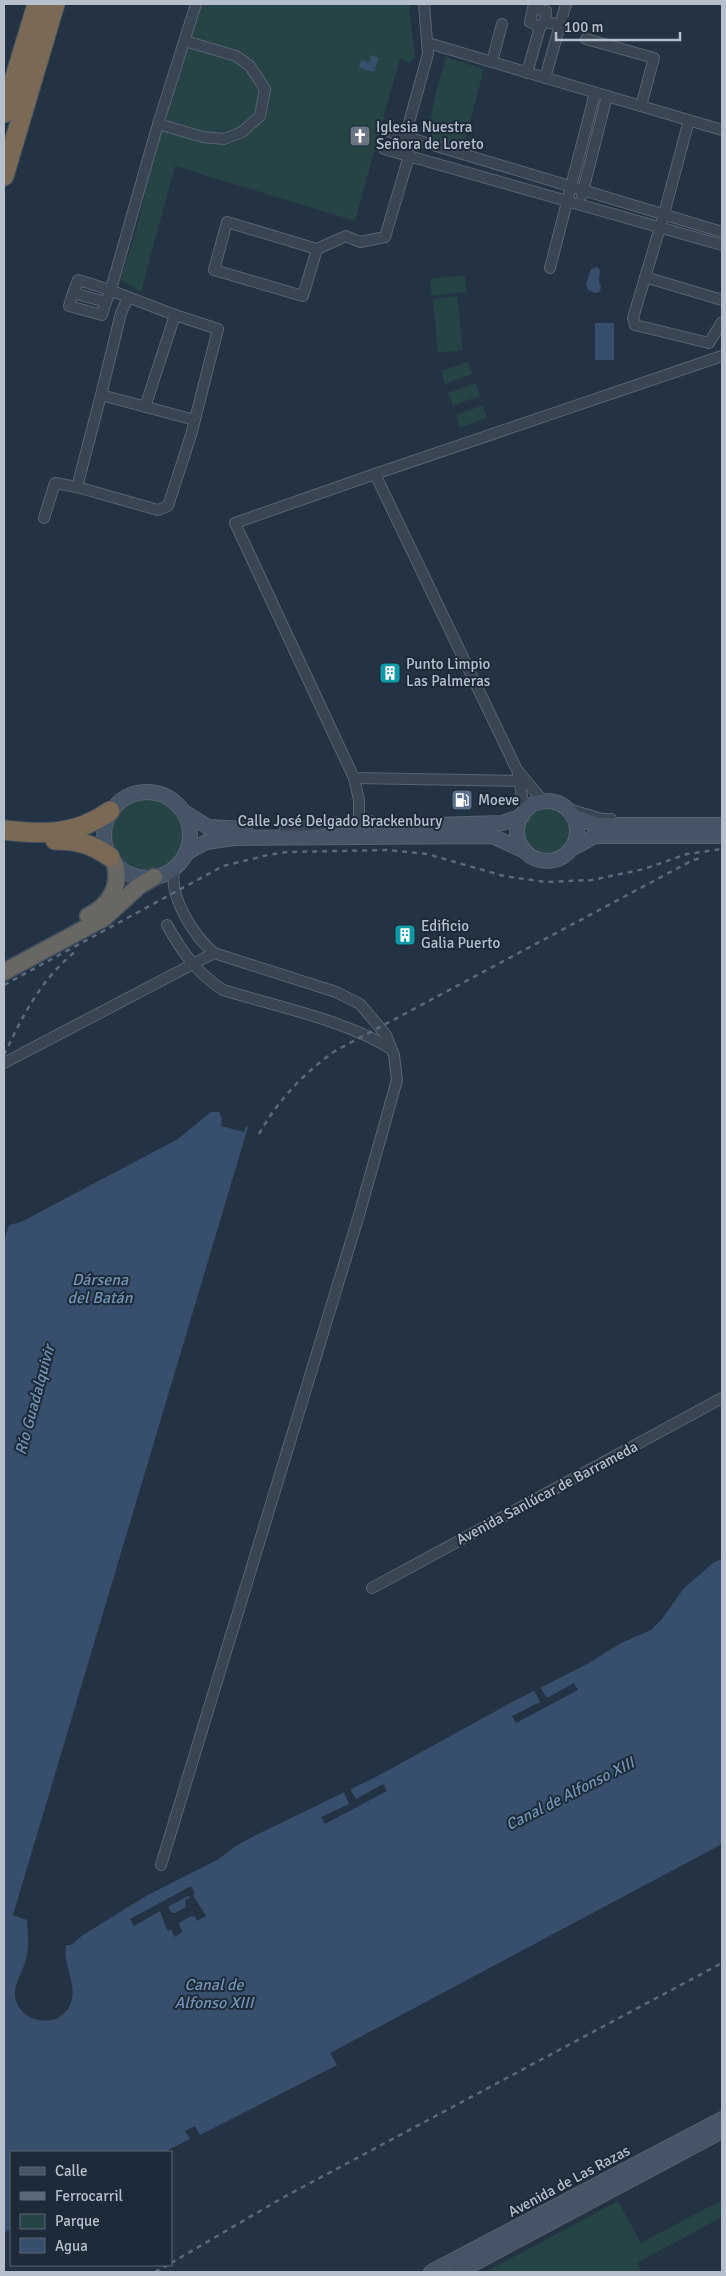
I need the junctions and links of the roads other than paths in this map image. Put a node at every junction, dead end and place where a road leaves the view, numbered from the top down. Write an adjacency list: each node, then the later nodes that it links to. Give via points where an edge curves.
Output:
1 (37, 4): 17 (highway)
2 (55, 4): 25 (highway)
3 (196, 4): 9 (street)
4 (424, 4): 10 (street)
5 (566, 4): 7 (street)
6 (502, 24): 11 (street)
7 (561, 25): 12 (street, via 543,24); 13 (street)
8 (586, 39): 16 (street, via 654,58)
9 (185, 41): 19 (street); 19 (street, via 236,56 250,66 264,88 260,116 242,132 224,139 203,137)
10 (428, 44): 11 (street); 22 (street)
11 (492, 62): 12 (street)
12 (527, 73): 13 (street)
13 (545, 78): 14 (street)
14 (595, 92): 15 (street); 26 (street)
15 (607, 96): 16 (street); 27 (street)
16 (641, 106): 18 (street)
17 (4, 113)
18 (689, 120): 20 (street); 30 (street)
19 (158, 124): 37 (street)
20 (722, 130)
21 (390, 132): 22 (street)
22 (405, 137): 24 (street); 26 (street)
23 (384, 149): 24 (street)
24 (409, 156): 28 (street); 34 (street, via 385,237 360,242 346,236)
25 (4, 176)
26 (572, 188): 27 (street); 28 (street)
27 (583, 191): 29 (street); 30 (street)
28 (569, 201): 29 (street); 35 (street)
29 (580, 204): 31 (street)
30 (664, 214): 31 (street); 32 (street)
31 (660, 227): 33 (street); 36 (street)
32 (722, 232)
33 (722, 245)
34 (317, 248): 34 (street, via 227,222 214,270 303,296)
35 (550, 268)
36 (645, 277): 40 (street); 45 (street, via 633,318 635,324 709,343)
37 (110, 289): 38 (street, via 78,280); 39 (street); 41 (street)
38 (73, 293): 41 (street); 43 (street, via 69,306)
39 (128, 298): 42 (street); 44 (street)
40 (722, 300)
41 (106, 302): 43 (street)
42 (121, 313): 43 (street); 47 (street)
43 (102, 315)
44 (175, 315): 48 (street); 49 (street, via 218,329)
45 (722, 322)
46 (722, 356): 50 (street)
47 (101, 395): 48 (street); 51 (street)
48 (145, 407): 49 (street)
49 (195, 420): 51 (street, via 168,506 158,510)
50 (376, 474): 53 (street); 54 (street, via 235,523)
51 (76, 487): 52 (street, via 55,483)
52 (44, 518)
53 (517, 770): 55 (street); 56 (street)
54 (354, 778): 55 (street); 62 (street)
55 (519, 782): 60 (street)
56 (544, 802): 59 (main road, via 557,803); 60 (main road, via 531,806)
57 (110, 811): 58 (main road, via 130,795 147,791 172,799); 65 (highway, via 84,827); 70 (main road, via 104,830 105,844)
58 (184, 812): 64 (main road, Calle José Delgado Brackenbury, via 208,827); 69 (main road, via 190,828)
59 (570, 812): 61 (street, via 602,819); 63 (main road, via 596,825); 67 (main road, via 577,833)
60 (524, 813): 62 (street, via 476,819); 64 (main road, Calle José Delgado Brackenbury, via 502,823); 68 (main road, via 518,826 518,836)
61 (722, 818)
62 (359, 821): 64 (street)
63 (722, 825)
64 (285, 829)
65 (5, 836): 70 (highway, via 72,840 96,847)
66 (722, 836): 67 (main road, via 595,836)
67 (572, 849): 68 (main road, via 561,858 550,861 539,860)
68 (525, 851): 69 (main road, Calle José Delgado Brackenbury, via 492,836 234,838 206,842)
69 (186, 853): 71 (main road)
70 (112, 860): 72 (main road, via 134,876); 75 (highway, via 117,884 97,912)
71 (174, 869): 72 (main road); 74 (street, via 174,893 199,938)
72 (154, 877): 77 (highway, via 139,886 104,918)
73 (167, 925): 76 (street)
74 (214, 953): 76 (street); 78 (street, via 348,997 360,1004 380,1027)
75 (4, 960)
76 (192, 965): 78 (street, via 223,990 343,1027); 79 (street)
77 (4, 972)
78 (390, 1048): 82 (street, via 397,1068 394,1093)
79 (4, 1063)
80 (722, 1398): 81 (street, Avenida Sanlúcar de Barrameda)
81 (372, 1588)
82 (161, 1866)
83 (722, 2119): 85 (main road, Avenida de Las Razas)
84 (722, 2131): 86 (main road, Avenida de Las Razas)
85 (431, 2272)
86 (458, 2272)

